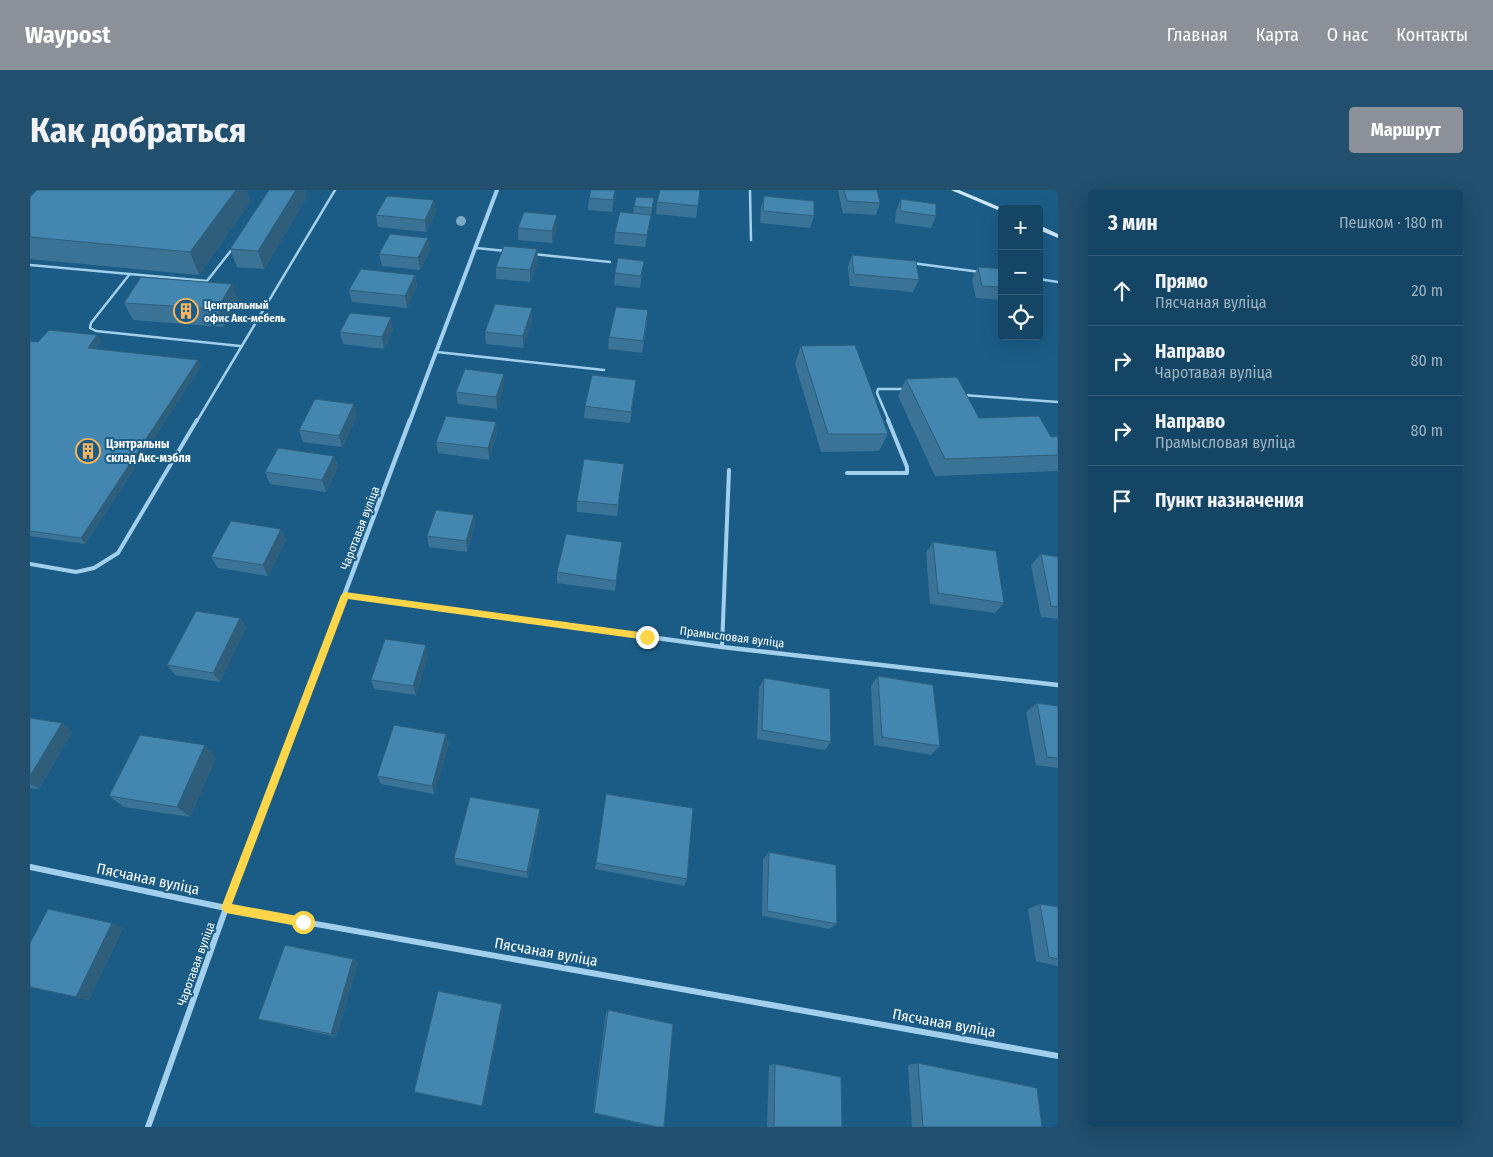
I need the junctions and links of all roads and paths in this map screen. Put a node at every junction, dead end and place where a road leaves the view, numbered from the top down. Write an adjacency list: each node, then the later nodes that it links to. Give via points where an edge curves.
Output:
1 (334, 190): 20 (lane)
2 (497, 190): 10 (street, Чаротавая вуліца)
3 (750, 190): 8 (lane)
4 (954, 190): 5 (street)
5 (998, 208)
6 (1043, 230): 7 (street)
7 (1058, 236)
8 (752, 240)
9 (234, 245): 17 (lane, via 207,281)
10 (476, 248): 11 (lane); 21 (street, Чаротавая вуліца)
11 (514, 252)
12 (524, 253): 13 (lane)
13 (610, 262)
14 (904, 262): 16 (lane)
15 (30, 265): 17 (lane)
16 (982, 272)
17 (129, 274): 20 (lane, via 90,328)
18 (1043, 280): 19 (lane)
19 (1058, 282)
20 (240, 346): 28 (lane, via 118,553 88,572 73,573)
21 (437, 352): 22 (lane); 29 (street, Чаротавая вуліца)
22 (604, 370)
23 (907, 390): 27 (lane, via 887,387 878,389 877,393 907,473)
24 (955, 395): 25 (lane)
25 (1058, 402)
26 (729, 470): 30 (lane)
27 (847, 473)
28 (30, 564)
29 (345, 595): 30 (street, Прамысловая вуліца); 33 (street, Чаротавая вуліца)
30 (722, 647): 31 (street, Прамысловая вуліца)
31 (1058, 685)
32 (30, 867): 33 (street, Пясчаная вуліца)
33 (226, 908): 34 (street, Пясчаная вуліца); 35 (street, Чаротавая вуліца)
34 (1058, 1056)
35 (148, 1127)

